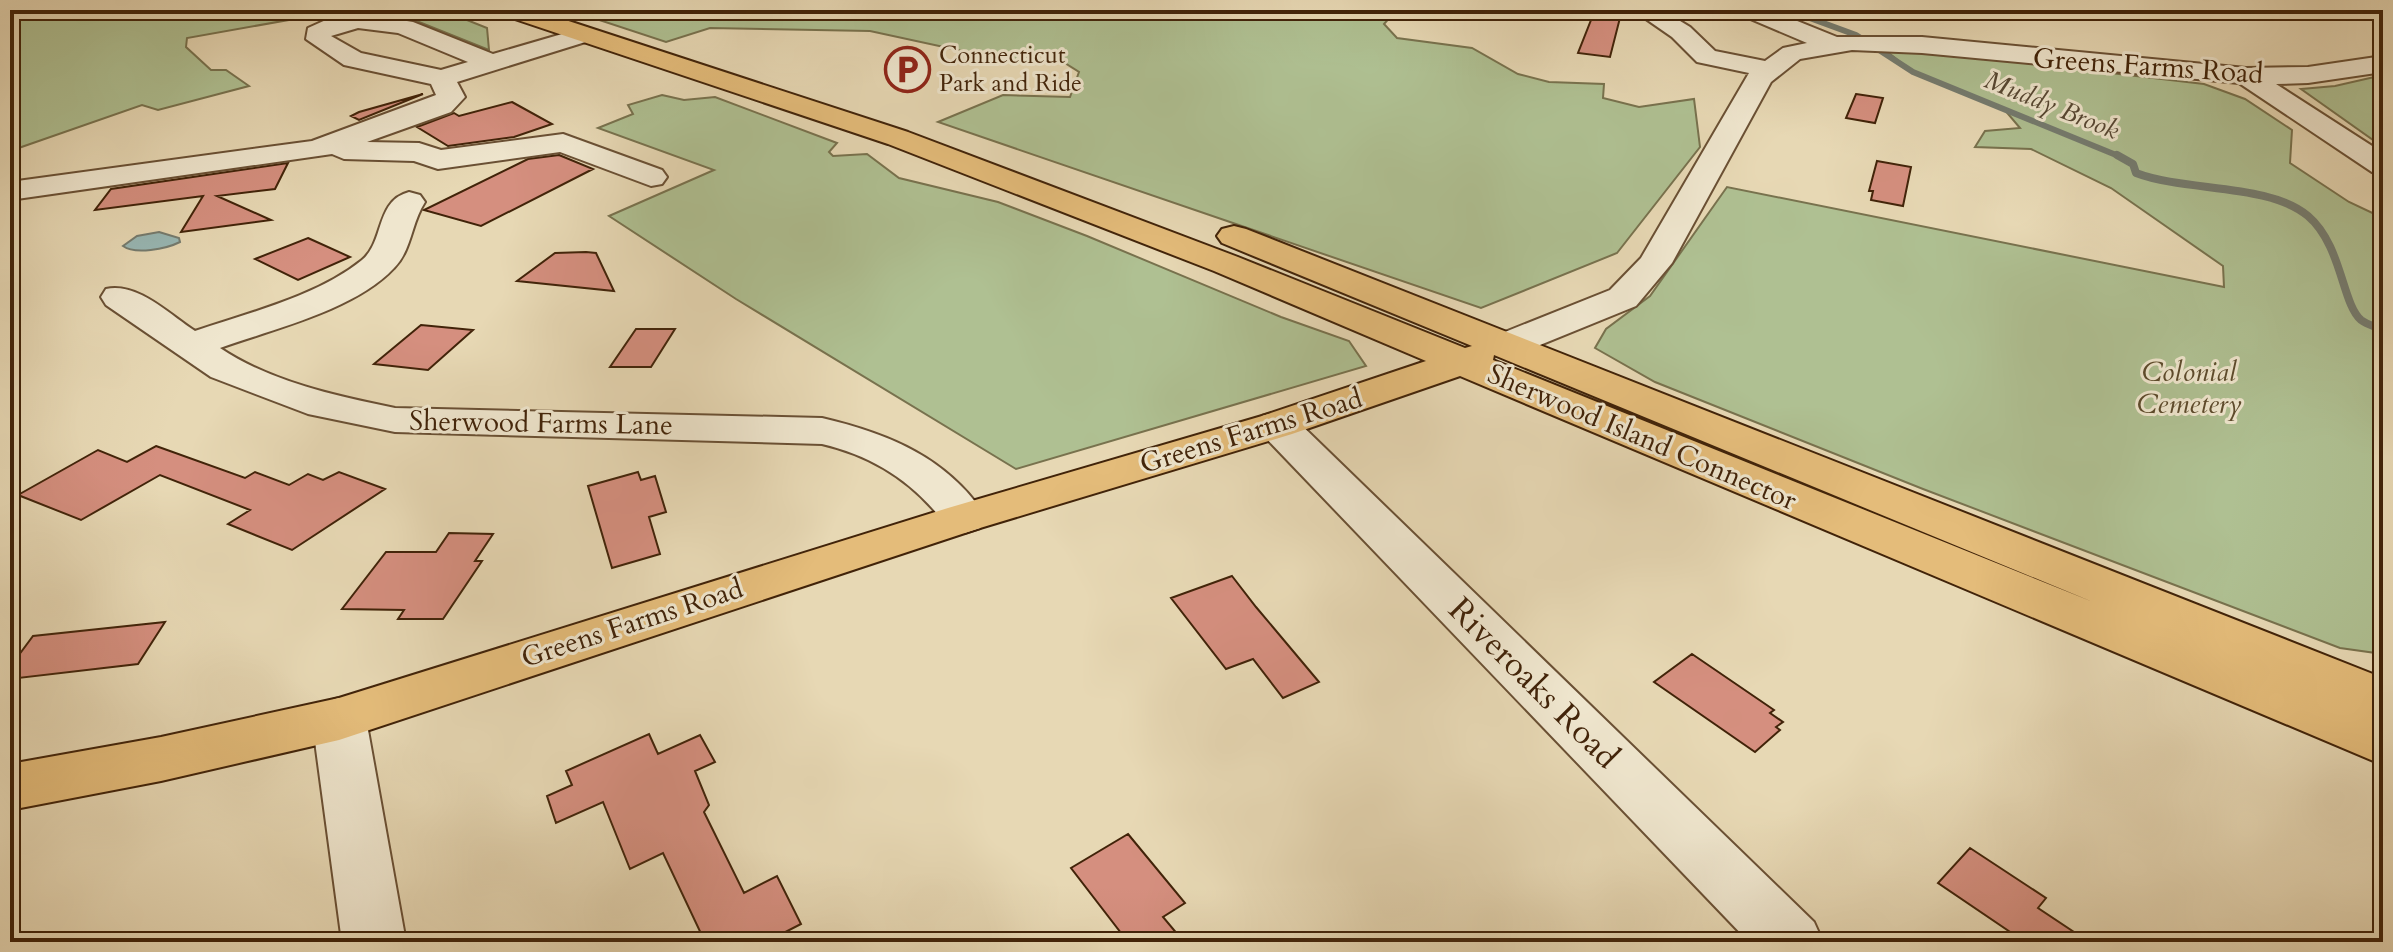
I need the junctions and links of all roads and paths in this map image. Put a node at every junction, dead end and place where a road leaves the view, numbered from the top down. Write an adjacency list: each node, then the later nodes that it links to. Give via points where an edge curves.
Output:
1 (511, 10): 4 (main road, Sherwood Island Connector)
2 (1645, 10): 6 (street, via 1681,32)
3 (1749, 10): 5 (street)
4 (586, 34): 7 (street); 13 (main road, Sherwood Island Connector)
5 (1842, 43): 9 (street, Greens Farms Road, via 1792,53); 10 (street, Greens Farms Road)
6 (1706, 57): 9 (street); 12 (street)
7 (491, 63): 11 (street); 11 (street, via 390,17 352,19 317,33 353,59)
8 (2383, 64): 10 (street, Greens Farms Road, via 2308,75)
9 (1767, 69): 12 (street, Greens Farms Road)
10 (2246, 76): 15 (street)
11 (442, 78): 14 (street, via 451,97 441,106)
12 (1728, 132): 20 (street, Greens Farms Road, via 1655,263 1623,298)
13 (898, 138): 20 (main road, Sherwood Island Connector, via 1193,222); 22 (main road, Sherwood Island Connector)
14 (317, 149): 16 (street, via 419,152 438,160 563,143); 17 (street)
15 (2383, 166)
16 (651, 177)
17 (10, 191)
18 (409, 202): 21 (street, via 395,217 390,251 359,281)
19 (119, 297): 21 (street, Sherwood Farms Lane)
20 (1509, 344): 22 (main road, Greens Farms Road); 25 (main road, Sherwood Island Connector)
21 (191, 346): 24 (street, Sherwood Farms Lane, via 225,369 322,405 395,420 796,428 847,436 930,479)
22 (1463, 361): 23 (main road, Greens Farms Road); 27 (main road, Sherwood Island Connector)
23 (1277, 425): 24 (main road, Greens Farms Road); 30 (street, Riveroaks Road)
24 (964, 518): 26 (main road, Greens Farms Road)
25 (2383, 700)
26 (339, 719): 28 (main road, Greens Farms Road); 29 (street)
27 (2383, 743)
28 (10, 787)
29 (374, 942)
30 (1791, 942)

